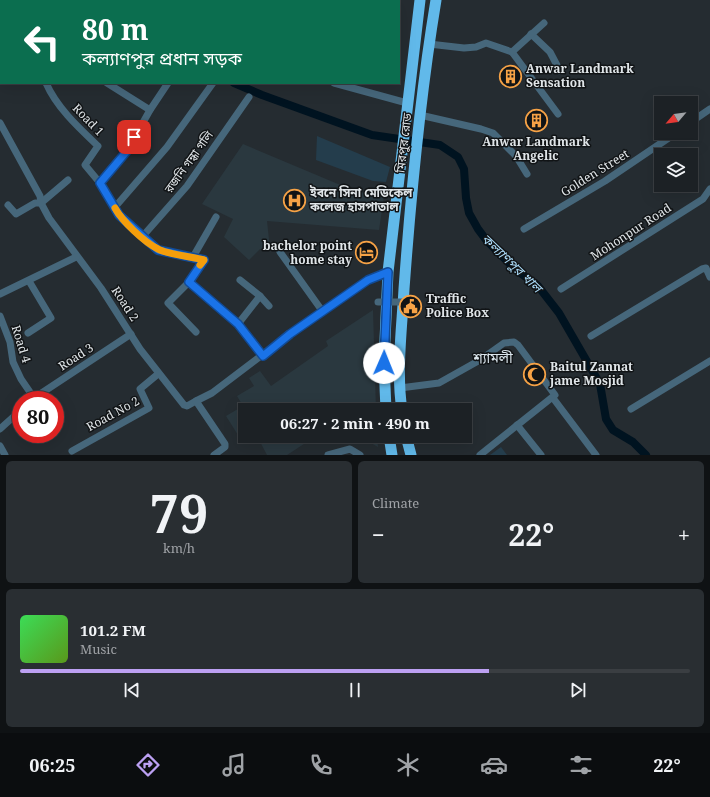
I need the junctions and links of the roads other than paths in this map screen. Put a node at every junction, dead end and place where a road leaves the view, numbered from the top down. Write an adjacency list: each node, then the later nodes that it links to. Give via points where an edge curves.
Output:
1 (420, 0): 14 (highway, মিরপুর রোড)
2 (436, 0): 5 (highway, মিরপুর রোড)
3 (544, 23): 4 (street)
4 (531, 34): 6 (street); 7 (street, via 550,52)
5 (429, 44): 6 (street, via 464,48 486,43); 19 (highway, মিরপুর রোড)
6 (512, 52): 17 (street)
7 (560, 71)
8 (47, 84): 24 (street, Road 1, via 58,104 98,146 85,165)
9 (109, 84): 16 (street)
10 (167, 84): 16 (street)
11 (212, 84): 28 (street, via 167,147)
12 (338, 84): 14 (street)
13 (249, 97): 31 (street, রজনি গন্ধা গলি, via 187,186)
14 (408, 103): 35 (highway, মিরপুর রোড)
15 (710, 109): 18 (street)
16 (150, 110): 24 (street, via 127,151)
17 (558, 114)
18 (698, 117)
19 (420, 120): 22 (street, via 493,133 516,156); 56 (highway, মিরপুর রোড, via 402,315)
20 (0, 123): 27 (street, Road 2, via 40,196)
21 (666, 140): 30 (street, Golden Street, via 606,181)
22 (527, 174)
23 (68, 180): 27 (street)
24 (100, 183): 28 (street, Road 1)
25 (710, 189): 40 (street, Mohonpur Road, via 703,199)
26 (8, 204): 27 (street, via 16,214 35,203)
27 (41, 204): 33 (street, Road 2)
28 (114, 207): 31 (street, Road 1)
29 (216, 217): 34 (street)
30 (524, 229)
31 (142, 237): 34 (street, Road 1, via 158,250)
32 (280, 252): 46 (street)
33 (76, 257): 38 (street); 51 (street, Road 2, via 101,288)
34 (194, 257): 39 (street, via 204,260)
35 (388, 272): 46 (street, via 368,280); 61 (highway, মিরপুর রোড, via 384,363)
36 (710, 277): 52 (street, via 706,268 702,269)
37 (240, 280): 42 (street)
38 (29, 281): 41 (street); 50 (street, via 51,318)
39 (189, 282): 48 (street); 49 (street, via 168,303)
40 (561, 289)
41 (0, 294)
42 (260, 296): 45 (street); 48 (street)
43 (378, 302): 44 (street, bridge)
44 (416, 302)
45 (268, 306)
46 (323, 312): 53 (street)
47 (0, 316): 57 (street, Road 4, via 10,342 13,362)
48 (238, 324): 53 (street)
49 (196, 332)
50 (28, 333)
51 (131, 334): 55 (street, Road 2); 58 (street, Road 3)
52 (591, 336)
53 (263, 356): 60 (street, via 212,393)
54 (710, 360): 63 (street)
55 (158, 374): 60 (street, Road 2, via 184,405); 70 (street, Road No 2, via 140,388 149,408)
56 (400, 388): 59 (street, via 439,383 509,342 518,345 555,393); 62 (highway, মিরপুর রোড)
57 (28, 391)
58 (45, 391)
59 (553, 398): 65 (street); 79 (street)
60 (196, 401): 73 (street, via 225,444 225,447)
61 (386, 403)
62 (401, 403)
63 (631, 409)
64 (12, 418): 66 (street)
65 (517, 425): 77 (street); 78 (street)
66 (0, 429)
67 (389, 443): 71 (highway)
68 (408, 443): 76 (highway)
69 (0, 446): 72 (street)
70 (72, 451)
71 (390, 454)
72 (5, 455)
73 (214, 455)
74 (328, 455): 75 (street, via 350,449)
75 (360, 455)
76 (411, 455)
77 (480, 455)
78 (541, 455)
79 (596, 455)

